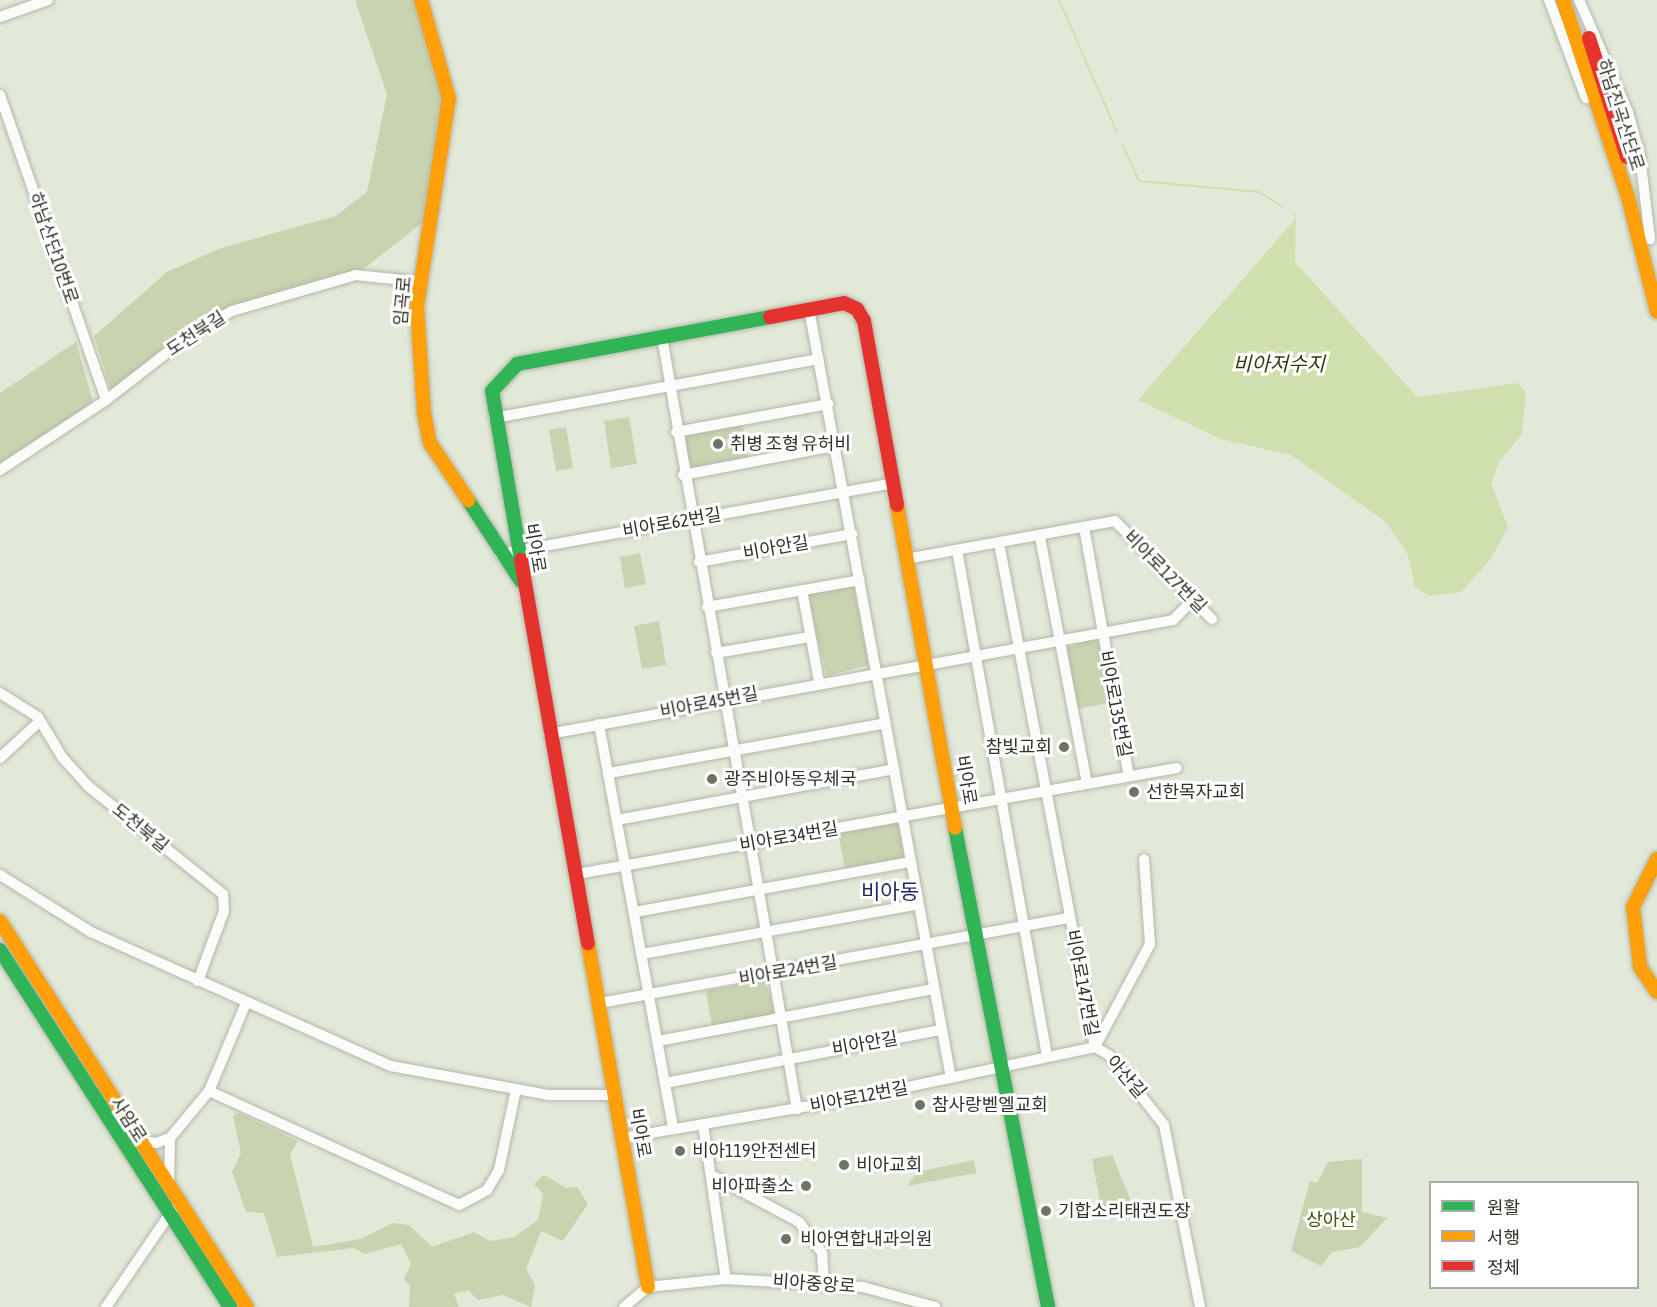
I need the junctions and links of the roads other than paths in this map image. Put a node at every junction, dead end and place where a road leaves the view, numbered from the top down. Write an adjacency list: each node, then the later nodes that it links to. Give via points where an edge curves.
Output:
1 (48, 0): 6 (street)
2 (421, 0): 10 (main road, 임곡로, via 449,98)
3 (1549, 0): 8 (street, via 1587,99)
4 (1563, 0): 8 (main road, 하남진곡산단로)
5 (1577, 0): 9 (main road, 하남진곡산단로, via 1618,121)
6 (0, 17)
7 (0, 95): 16 (street, 하남산단10번로)
8 (1611, 144): 12 (main road, 하남진곡산단로)
9 (1657, 263)
10 (421, 282): 16 (street, 도천북길, via 356,275 232,311 195,331); 32 (main road, 임곡로, via 418,361 430,443)
11 (809, 309): 13 (main road, 비아로); 14 (street); 23 (main road, 비아로, via 844,303 862,314)
12 (1657, 312)
13 (662, 337): 15 (street); 18 (main road, 비아로, via 517,364 492,391)
14 (819, 359): 15 (street); 17 (street)
15 (667, 387): 18 (street); 19 (street)
16 (106, 400): 21 (street, 도천북길)
17 (828, 404): 19 (street); 20 (street)
18 (494, 418): 31 (main road, 비아로)
19 (676, 432): 22 (street)
20 (835, 446): 22 (street); 24 (street)
21 (0, 470)
22 (683, 476): 25 (street)
23 (894, 483): 24 (street, 비아로62번길); 33 (main road, 비아로)
24 (844, 492): 25 (street, 비아로62번길); 27 (street)
25 (691, 521): 31 (street, 비아로62번길); 34 (street)
26 (1084, 527): 28 (street, 비아로127번길); 38 (street, 비아로127번길, via 1114,521); 41 (street)
27 (852, 534): 34 (street, 비아안길); 35 (street)
28 (1040, 537): 29 (street, 비아로127번길); 43 (street)
29 (999, 543): 30 (street, 비아로127번길); 44 (street)
30 (957, 550): 33 (street, 비아로127번길); 46 (street)
31 (517, 552): 32 (street, 비아로62번길); 36 (main road, 비아로)
32 (500, 554): 36 (main road, 임곡로)
33 (906, 559): 47 (main road, 비아로)
34 (699, 562): 39 (street)
35 (860, 580): 37 (street); 48 (street)
36 (523, 583): 55 (main road, 비아로)
37 (802, 590): 39 (street); 42 (street)
38 (1193, 600): 40 (street, 비아로127번길); 41 (street, 비아로135번길, via 1173,620)
39 (707, 607): 45 (street)
40 (1212, 619)
41 (1101, 632): 43 (street, 비아로135번길); 61 (street, 비아로135번길)
42 (810, 636): 45 (street); 49 (street)
43 (1059, 640): 44 (street, 비아로135번길); 62 (street)
44 (1018, 648): 46 (street, 비아로135번길); 63 (street)
45 (716, 652): 51 (street)
46 (977, 655): 47 (street, 비아로135번길); 65 (street)
47 (927, 664): 48 (street, 비아로45번길); 66 (main road, 비아로)
48 (877, 673): 49 (street, 비아로45번길); 53 (street)
49 (819, 682): 51 (street, 비아로45번길)
50 (0, 693): 52 (street, 도천북길)
51 (724, 699): 54 (street, 비아로45번길); 56 (street)
52 (40, 721): 57 (street); 90 (street, 도천북길, via 76,775 223,894 224,911)
53 (886, 723): 56 (street); 59 (street)
54 (599, 724): 55 (street, 비아로45번길); 60 (street)
55 (549, 734): 74 (main road, 비아로)
56 (734, 751): 60 (street); 64 (street)
57 (0, 758)
58 (1177, 768): 61 (street)
59 (894, 769): 64 (street); 67 (street)
60 (609, 773): 68 (street)
61 (1129, 776): 62 (street)
62 (1086, 783): 63 (street)
63 (1045, 791): 65 (street); 80 (street, 비아로147번길)
64 (743, 797): 68 (street); 69 (street)
65 (1002, 800): 66 (street); 82 (street)
66 (952, 808): 67 (street, 비아로34번길); 84 (main road, 비아로)
67 (903, 816): 69 (street, 비아로34번길); 72 (street)
68 (617, 820): 73 (street)
69 (751, 844): 73 (street, 비아로34번길); 77 (street)
70 (1144, 859): 99 (street, 아산길, via 1150,944)
71 (1657, 859): 92 (main road, via 1633,907 1640,967)
72 (911, 862): 77 (street); 78 (street)
73 (627, 866): 74 (street, 비아로34번길); 79 (street)
74 (577, 874): 95 (main road, 비아로)
75 (0, 875): 90 (street, via 70,921)
76 (1657, 883): 89 (main road, via 1643,908 1640,936)
77 (759, 889): 79 (street); 83 (street)
78 (919, 904): 83 (street); 85 (street)
79 (635, 912): 87 (street)
80 (1069, 918): 82 (street, 비아로147번길); 99 (street, 비아로147번길)
81 (0, 921): 111 (main road, 사암로)
82 (1024, 928): 84 (street, 비아로147번길); 100 (street)
83 (766, 931): 87 (street); 88 (street)
84 (976, 937): 85 (street, 비아로24번길); 102 (main road, 비아로)
85 (925, 947): 88 (street, 비아로24번길); 91 (street)
86 (0, 950): 117 (main road, 사암로)
87 (642, 954): 93 (street)
88 (773, 973): 93 (street, 비아로24번길); 96 (street)
89 (1657, 979)
90 (198, 981): 94 (street)
91 (933, 989): 96 (street); 97 (street)
92 (1657, 992)
93 (650, 996): 95 (street, 비아로24번길); 98 (street)
94 (246, 1003): 105 (street, via 391,1066); 106 (street, 사암로)
95 (600, 1004): 107 (main road, 비아로)
96 (781, 1016): 98 (street); 101 (street)
97 (941, 1030): 101 (street, 비아안길); 103 (street)
98 (658, 1041): 104 (street)
99 (1095, 1047): 100 (street, 비아로12번길); 127 (street, 아산길, via 1109,1055 1164,1125)
100 (1047, 1056): 102 (street, 비아로12번길)
101 (789, 1058): 104 (street, 비아안길); 108 (street)
102 (998, 1068): 103 (street, 비아로12번길); 126 (main road, 비아로)
103 (951, 1078): 108 (street, 비아로12번길)
104 (665, 1083): 110 (street)
105 (516, 1089): 106 (street, via 499,1170 487,1190 459,1205); 107 (street, via 570,1098)
106 (209, 1091): 112 (street, 사암로)
107 (616, 1095): 113 (main road, 비아로)
108 (797, 1109): 109 (street, 비아로12번길)
109 (703, 1124): 110 (street, 비아로12번길); 114 (street)
110 (673, 1129): 113 (street, 비아로12번길)
111 (138, 1138): 112 (street, 사암로, via 156,1143); 115 (main road, 사암로)
112 (170, 1138): 115 (street, 사암로)
113 (622, 1138): 120 (main road, 비아로)
114 (713, 1176): 118 (street); 119 (street, via 799,1222 822,1253)
115 (169, 1184): 116 (main road, 사암로)
116 (178, 1201): 117 (street); 121 (main road, 사암로)
117 (168, 1216): 122 (street); 123 (main road, 사암로)
118 (726, 1279): 119 (street, 비아중앙로); 120 (street, 비아중앙로)
119 (824, 1282): 125 (street, 비아중앙로)
120 (648, 1287): 124 (street)
121 (247, 1306)
122 (106, 1307)
123 (230, 1307)
124 (624, 1307)
125 (935, 1307)
126 (1048, 1307)
127 (1200, 1307)

